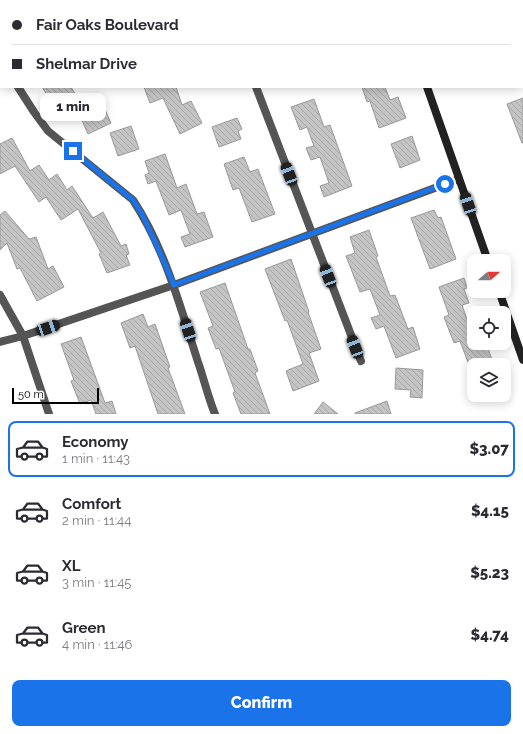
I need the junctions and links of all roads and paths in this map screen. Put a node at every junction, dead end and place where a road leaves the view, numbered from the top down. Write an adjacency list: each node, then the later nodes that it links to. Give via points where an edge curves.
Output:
1 (19, 88): 7 (street, via 48,131 133,200 142,214)
2 (256, 88): 5 (street)
3 (427, 88): 4 (street)
4 (459, 179): 5 (street); 6 (street)
5 (312, 233): 7 (street); 13 (street)
6 (486, 254)
7 (174, 285): 10 (street); 15 (street)
8 (0, 295): 10 (street)
9 (501, 298): 12 (street)
10 (23, 336): 11 (street); 14 (street)
11 (0, 342)
12 (523, 360)
13 (361, 361)
14 (49, 414)
15 (215, 414)

